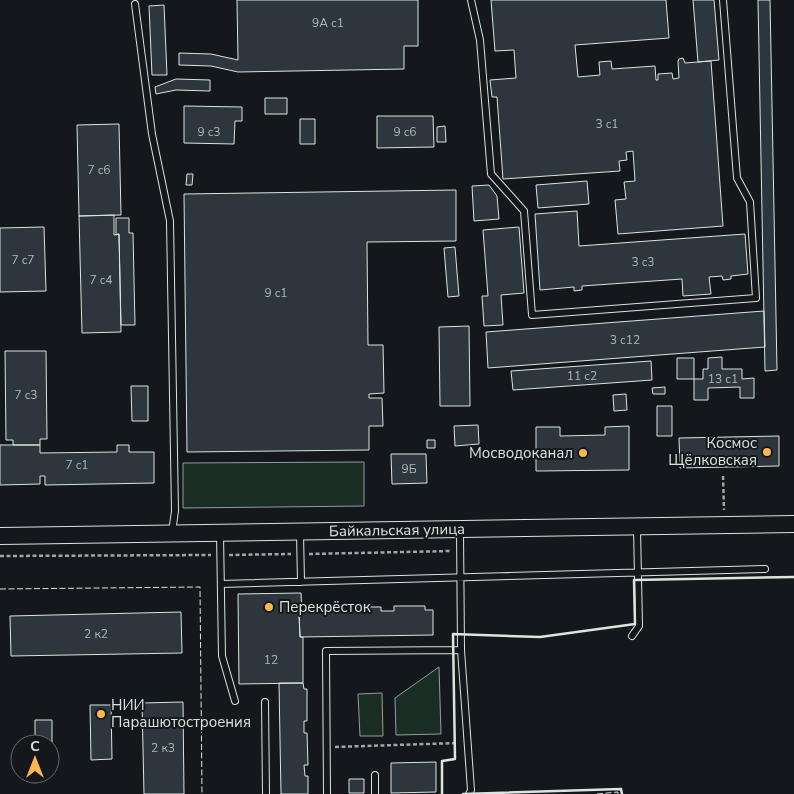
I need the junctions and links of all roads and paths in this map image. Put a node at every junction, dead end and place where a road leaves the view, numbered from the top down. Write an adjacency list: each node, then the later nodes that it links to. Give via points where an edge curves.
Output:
1 (471, 0): 2 (lane, via 480,40 491,174 524,211 532,315 756,298 750,202 736,178)
2 (723, 0)
3 (135, 4): 10 (lane, via 152,134 170,221 175,511)
4 (723, 476): 5 (path)
5 (724, 510)
6 (794, 524): 7 (street, Байкальская улица)
7 (637, 527): 8 (street, Байкальская улица); 18 (lane)
8 (460, 529): 9 (street, Байкальская улица); 13 (lane)
9 (300, 531): 11 (street, Байкальская улица); 14 (lane)
10 (172, 533): 11 (street, Байкальская улица); 12 (street, Байкальская улица)
11 (220, 533): 15 (lane)
12 (0, 536)
13 (460, 550): 14 (path); 19 (lane)
14 (300, 554): 15 (path); 20 (lane)
15 (220, 555): 16 (path); 21 (lane)
16 (0, 556)
17 (765, 569): 18 (lane)
18 (638, 573): 19 (lane); 22 (lane, via 639,626)
19 (461, 578): 20 (lane); 23 (lane)
20 (301, 582): 21 (lane)
21 (221, 584): 24 (lane, via 222,656)
22 (632, 636)
23 (461, 650): 26 (lane); 27 (lane, via 326,651)
24 (235, 701)
25 (264, 702): 29 (lane)
26 (468, 743): 27 (path); 32 (lane)
27 (326, 747): 30 (lane)
28 (375, 775): 31 (lane)
29 (266, 794)
30 (327, 794)
31 (375, 794)
32 (469, 794)

